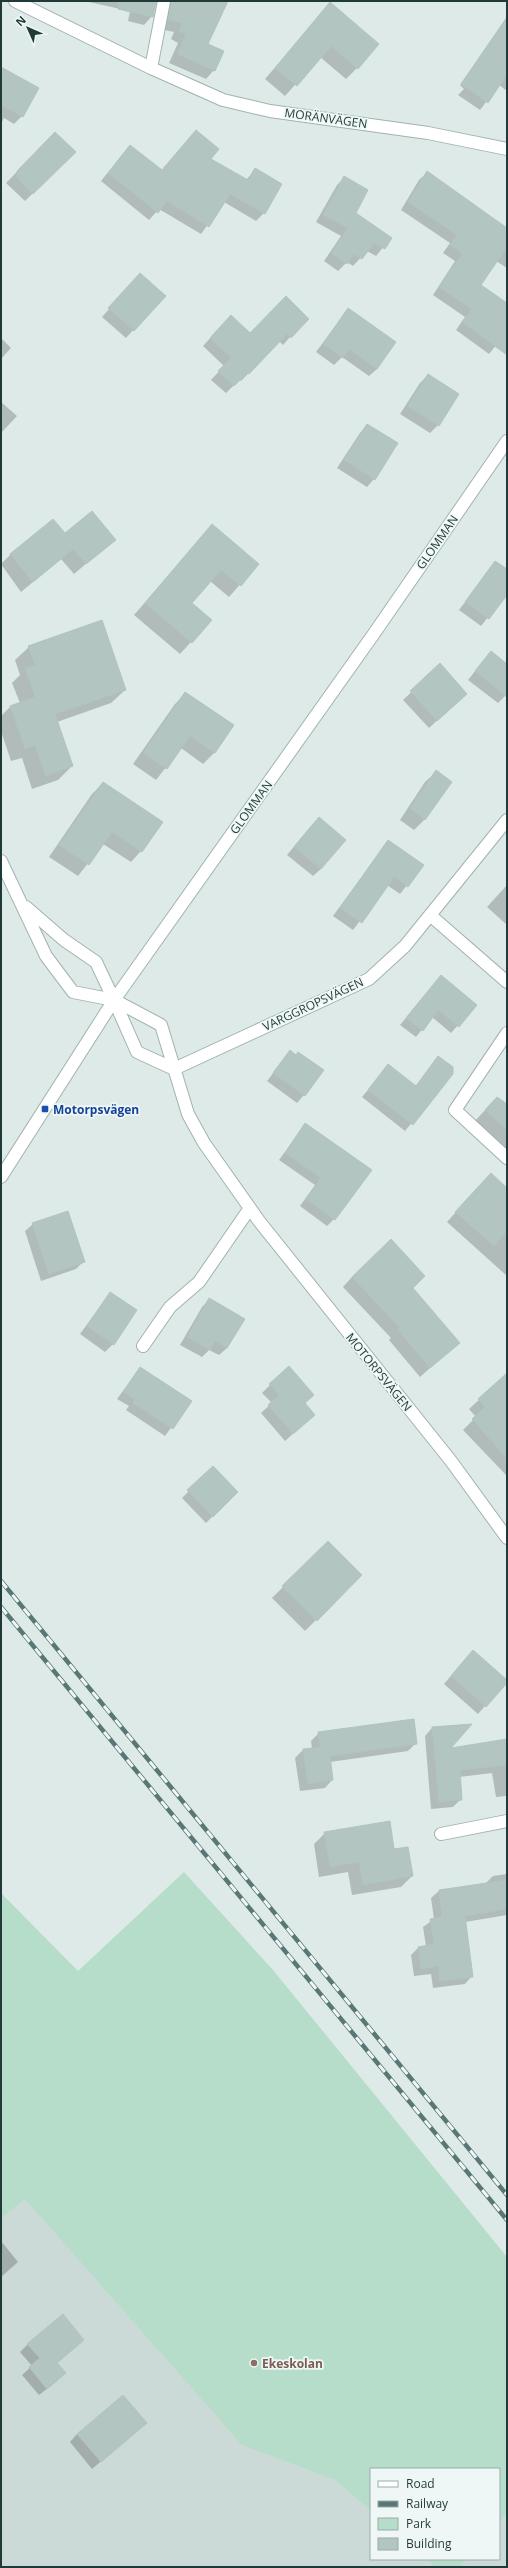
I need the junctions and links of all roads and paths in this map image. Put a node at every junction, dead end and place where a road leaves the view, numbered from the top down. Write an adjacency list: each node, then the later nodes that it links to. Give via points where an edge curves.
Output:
1 (15, 1): 3 (street, MORÄNVÄGEN)
2 (164, 1): 3 (street)
3 (151, 68): 4 (street, MORÄNVÄGEN, via 223,100 270,111 428,132)
4 (507, 149)
5 (507, 441): 11 (street, GLOMMAN)
6 (505, 825): 9 (street, VARGGROPSVÄGEN)
7 (1, 861): 8 (street, MOTORPSVÄGEN)
8 (24, 905): 11 (street, via 64,940 96,962); 11 (street, MOTORPSVÄGEN, via 46,956 73,992)
9 (430, 915): 10 (street); 13 (street, VARGGROPSVÄGEN, via 406,946 369,978)
10 (507, 982)
11 (114, 1000): 13 (street, via 138,1052); 13 (street, MOTORPSVÄGEN, via 161,1025); 15 (street, GLOMMAN)
12 (507, 1033): 14 (street, via 455,1110)
13 (174, 1069): 16 (street, MOTORPSVÄGEN, via 188,1114 204,1143)
14 (507, 1158)
15 (1, 1177)
16 (250, 1208): 17 (street, via 199,1282 170,1307); 18 (street, MOTORPSVÄGEN, via 451,1461)
17 (143, 1346)
18 (507, 1538)
19 (507, 1821): 20 (street)
20 (441, 1834)

